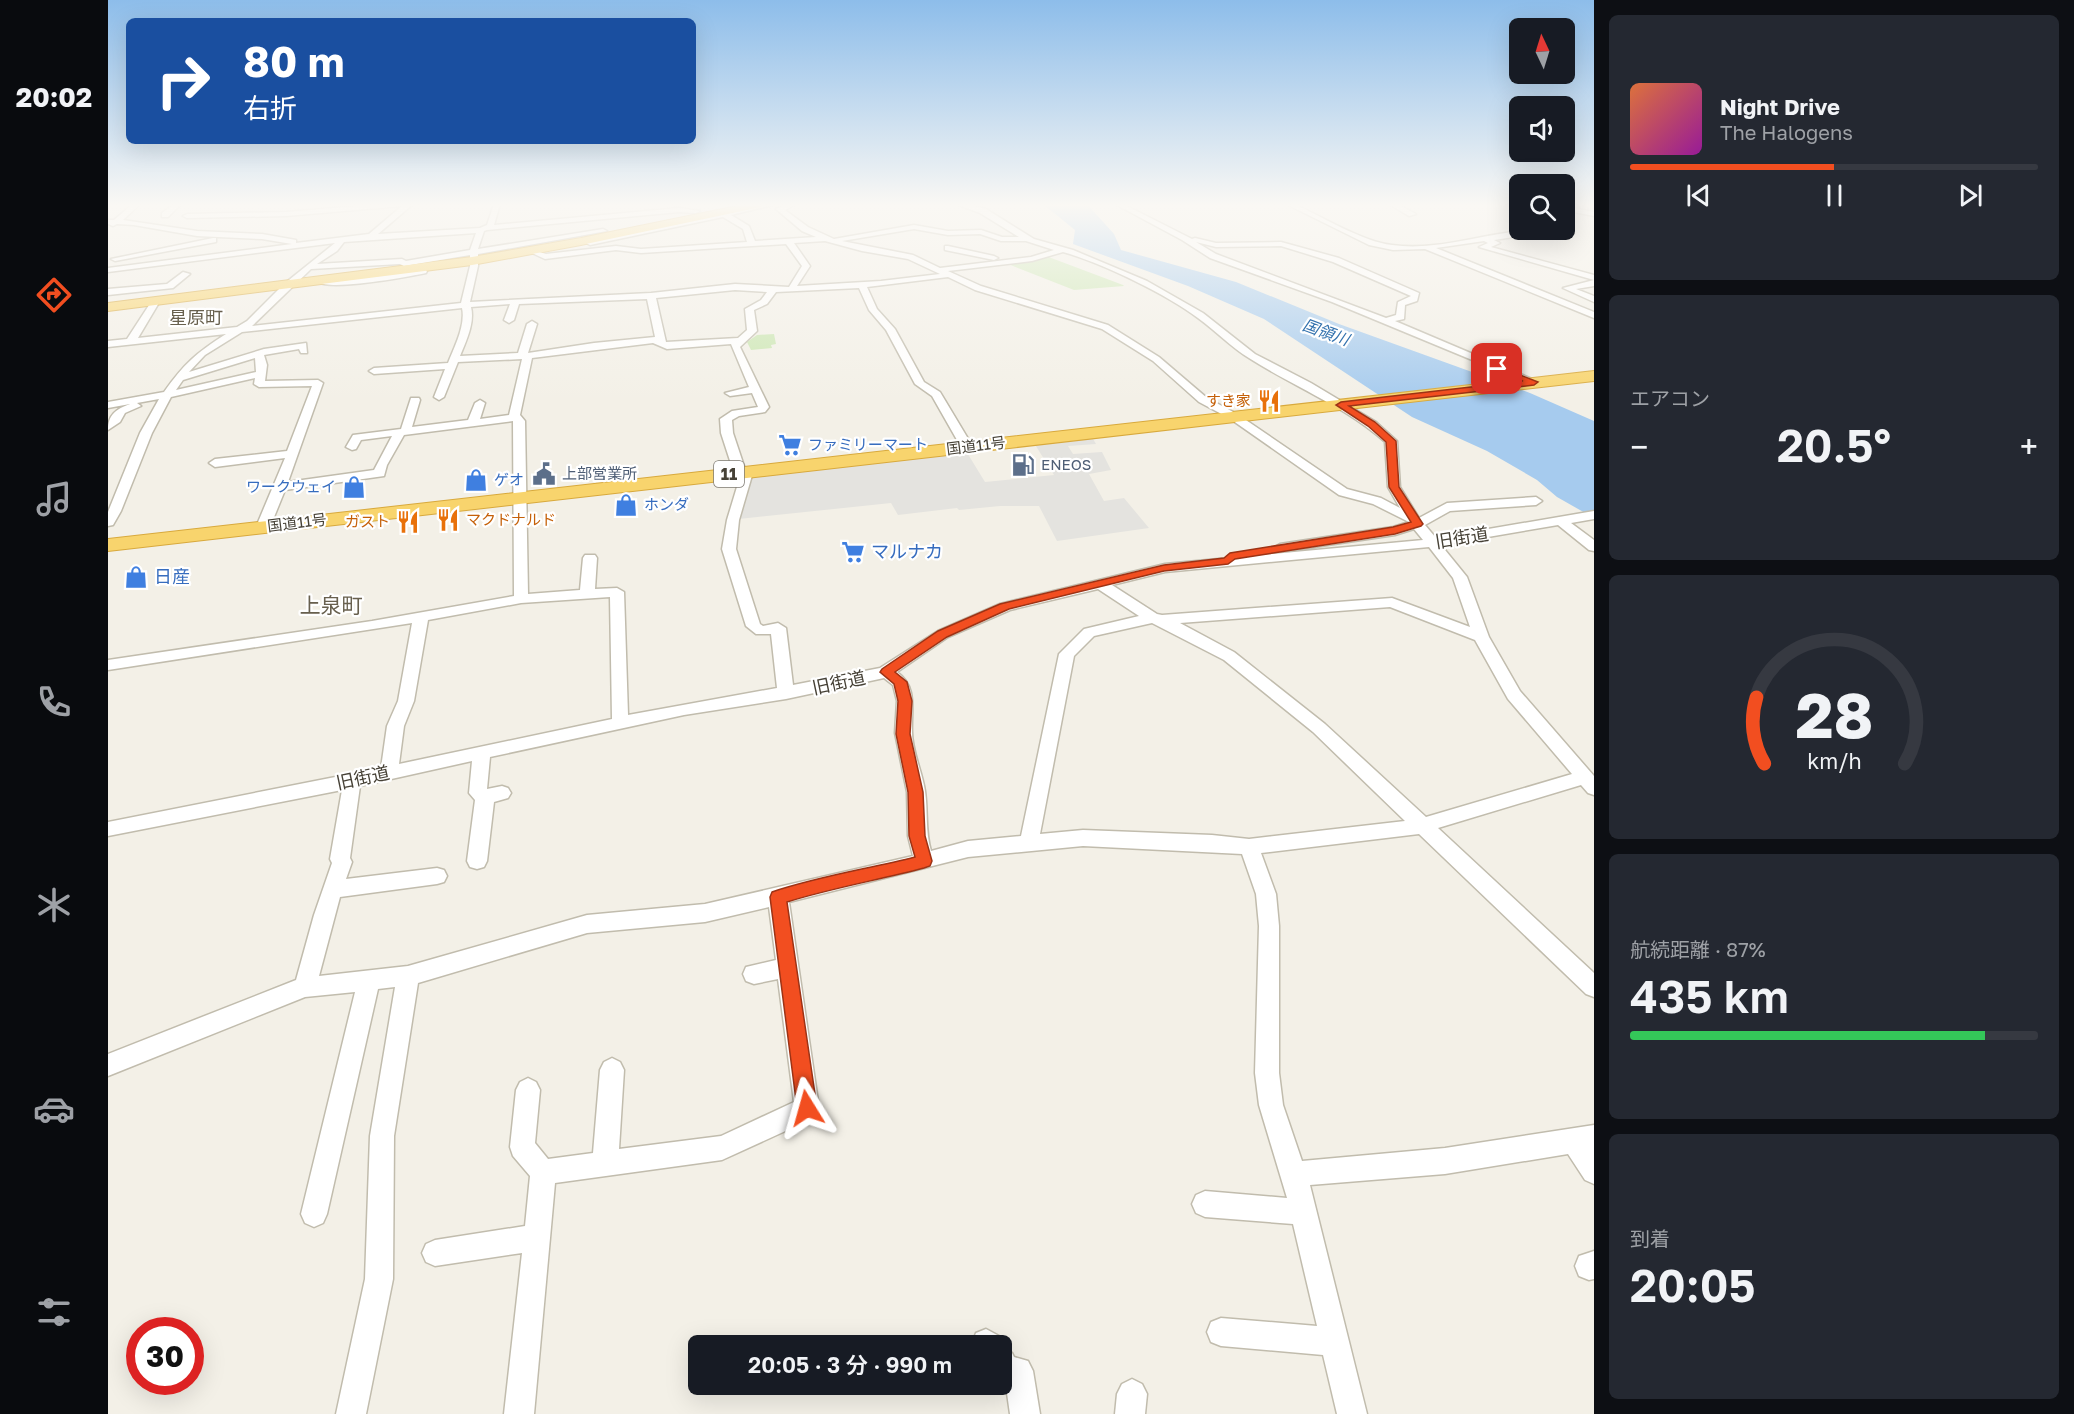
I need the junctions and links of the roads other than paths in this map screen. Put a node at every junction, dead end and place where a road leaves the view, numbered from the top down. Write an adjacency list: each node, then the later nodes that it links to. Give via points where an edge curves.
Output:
1 (122, 270): 18 (street)
2 (306, 270): 16 (street)
3 (352, 270): 17 (street)
4 (386, 270): 17 (highway)
5 (471, 270): 30 (street)
6 (803, 270): 22 (street)
7 (938, 270): 14 (street)
8 (963, 270): 14 (street)
9 (1112, 270): 56 (street, via 1144,283 1200,315 1252,356)
10 (1251, 270): 34 (street)
11 (1359, 270): 34 (street, via 1416,295 1401,304 1401,317)
12 (1483, 270): 32 (street)
13 (1559, 270): 19 (street)
14 (944, 273): 20 (street); 58 (street, via 978,288 1106,327 1156,359 1203,400)
15 (186, 274): 24 (street, via 171,286)
16 (298, 278): 17 (highway); 21 (street); 26 (highway)
17 (327, 278): 21 (highway)
18 (108, 279)
19 (1594, 281): 27 (street, via 1567,288)
20 (862, 285): 22 (street); 64 (street, via 873,310 890,330 920,384 936,394)
21 (287, 286): 29 (highway); 35 (street)
22 (792, 288): 23 (street)
23 (773, 290): 25 (street, via 735,287); 38 (street, via 764,302 749,309 752,331)
24 (108, 292)
25 (651, 296): 28 (street); 39 (street)
26 (108, 298)
27 (1594, 299)
28 (515, 300): 30 (street); 33 (street)
29 (156, 301): 31 (highway); 37 (street)
30 (466, 305): 35 (street); 44 (street, via 465,330)
31 (108, 307)
32 (1594, 315)
33 (509, 320)
34 (1388, 320): 49 (street)
35 (238, 330): 37 (street); 48 (street, via 202,353)
36 (529, 332): 43 (street)
37 (131, 341): 40 (street)
38 (738, 341): 39 (street, via 667,346); 50 (street, via 735,346)
39 (661, 342): 43 (street)
40 (108, 344)
41 (304, 351): 42 (street, via 303,345)
42 (260, 355): 46 (street); 48 (street)
43 (525, 356): 44 (street); 59 (street)
44 (452, 363): 45 (street); 53 (street)
45 (374, 371)
46 (259, 374): 51 (street); 65 (street, via 259,384 266,386 318,383)
47 (1594, 376): 49 (highway, 国道11号 / 11)
48 (179, 378): 51 (street)
49 (1530, 383): 56 (highway, 国道11号 / 11)
50 (758, 393): 52 (street); 67 (street, via 764,407 761,410 736,413 726,419 725,431)
51 (167, 396): 57 (street); 61 (street, via 120,411); 74 (street, via 146,433)
52 (733, 397)
53 (439, 398)
54 (415, 400): 62 (street)
55 (480, 403): 60 (street)
56 (1345, 404): 58 (highway, 国道11号 / 11); 73 (street, via 1391,441 1394,487)
57 (108, 405)
58 (1233, 416): 64 (highway, 国道11号 / 11); 73 (street, via 1343,492 1377,501)
59 (514, 418): 60 (street); 69 (street, via 519,421)
60 (473, 423): 62 (street)
61 (108, 427)
62 (403, 431): 63 (street, via 357,437); 68 (street, via 380,473)
63 (352, 447)
64 (967, 447): 67 (highway, 国道11号 / 11)
65 (292, 454): 66 (street); 68 (street)
66 (215, 463)
67 (743, 473): 69 (highway, 国道11号 / 11); 89 (street, via 729,549 753,626 760,631 778,628)
68 (280, 487): 75 (street)
69 (520, 497): 75 (highway, 国道11号 / 11); 83 (street)
70 (1536, 501): 73 (street, via 1447,507)
71 (1594, 515): 72 (street, 旧街道)
72 (1565, 520): 76 (street, 旧街道); 78 (street)
73 (1415, 521): 76 (street); 80 (street, via 1395,531 1230,557)
74 (108, 522)
75 (263, 527): 77 (highway, 国道11号 / 11)
76 (1431, 543): 80 (street, 旧街道); 86 (street, via 1460,577)
77 (108, 545)
78 (1594, 547)
79 (590, 558): 82 (street)
80 (1228, 561): 81 (street, 旧街道, via 1164,568)
81 (1101, 584): 85 (street); 88 (street, 旧街道, via 1005,607 943,634)
82 (587, 594): 83 (street); 90 (street, via 617,592)
83 (521, 599): 84 (street)
84 (421, 617): 87 (street); 92 (street, via 405,673 406,713 393,739)
85 (1157, 619): 86 (street, via 1392,602); 95 (street, via 1229,656 1319,728); 97 (street, via 1089,632 1067,654)
86 (1481, 637): 94 (street, via 1514,695)
87 (108, 665)
88 (886, 672): 89 (street, 旧街道); 100 (street, via 900,682 905,701 903,734 916,792 917,836)
89 (786, 693): 90 (street, 旧街道)
90 (620, 724): 91 (street, 旧街道)
91 (482, 753): 92 (street, 旧街道); 99 (street, via 478,793 494,795)
92 (389, 773): 93 (street, 旧街道)
93 (352, 781): 96 (street, 旧街道); 102 (street, via 342,862)
94 (1589, 783): 95 (street)
95 (1422, 826): 98 (street); 109 (street)
96 (108, 829)
97 (1029, 842): 98 (street, via 1083,837); 100 (street, via 968,849)
98 (1249, 847): 117 (street, via 1266,894 1269,927 1267,1073 1271,1105)
99 (484, 852)
100 (924, 861): 103 (street)
101 (437, 876): 102 (street)
102 (334, 889): 108 (street)
103 (778, 897): 104 (street); 106 (street, via 705,913 587,924)
104 (788, 968): 105 (street); 114 (street, via 807,1108 722,1148)
105 (754, 974)
106 (408, 976): 107 (street); 126 (street, via 382,1136 379,1280)
107 (369, 980): 108 (street); 120 (street)
108 (305, 987): 110 (street)
109 (1594, 987)
110 (108, 1065)
111 (612, 1070): 114 (street)
112 (528, 1090): 116 (street, via 522,1147)
113 (1584, 1138): 115 (street); 117 (street, via 1445,1161)
114 (605, 1164): 116 (street)
115 (1594, 1171)
116 (543, 1172): 121 (street)
117 (1294, 1174): 119 (street)
118 (1205, 1204): 119 (street)
119 (1303, 1212): 124 (street)
120 (314, 1214)
121 (537, 1237): 122 (street); 127 (street)
122 (435, 1253)
123 (1221, 1332): 124 (street)
124 (1334, 1342): 129 (street)
125 (1012, 1371): 128 (street, via 1017,1371)
126 (351, 1414)
127 (519, 1414)
128 (1025, 1414)
129 (1352, 1414)

